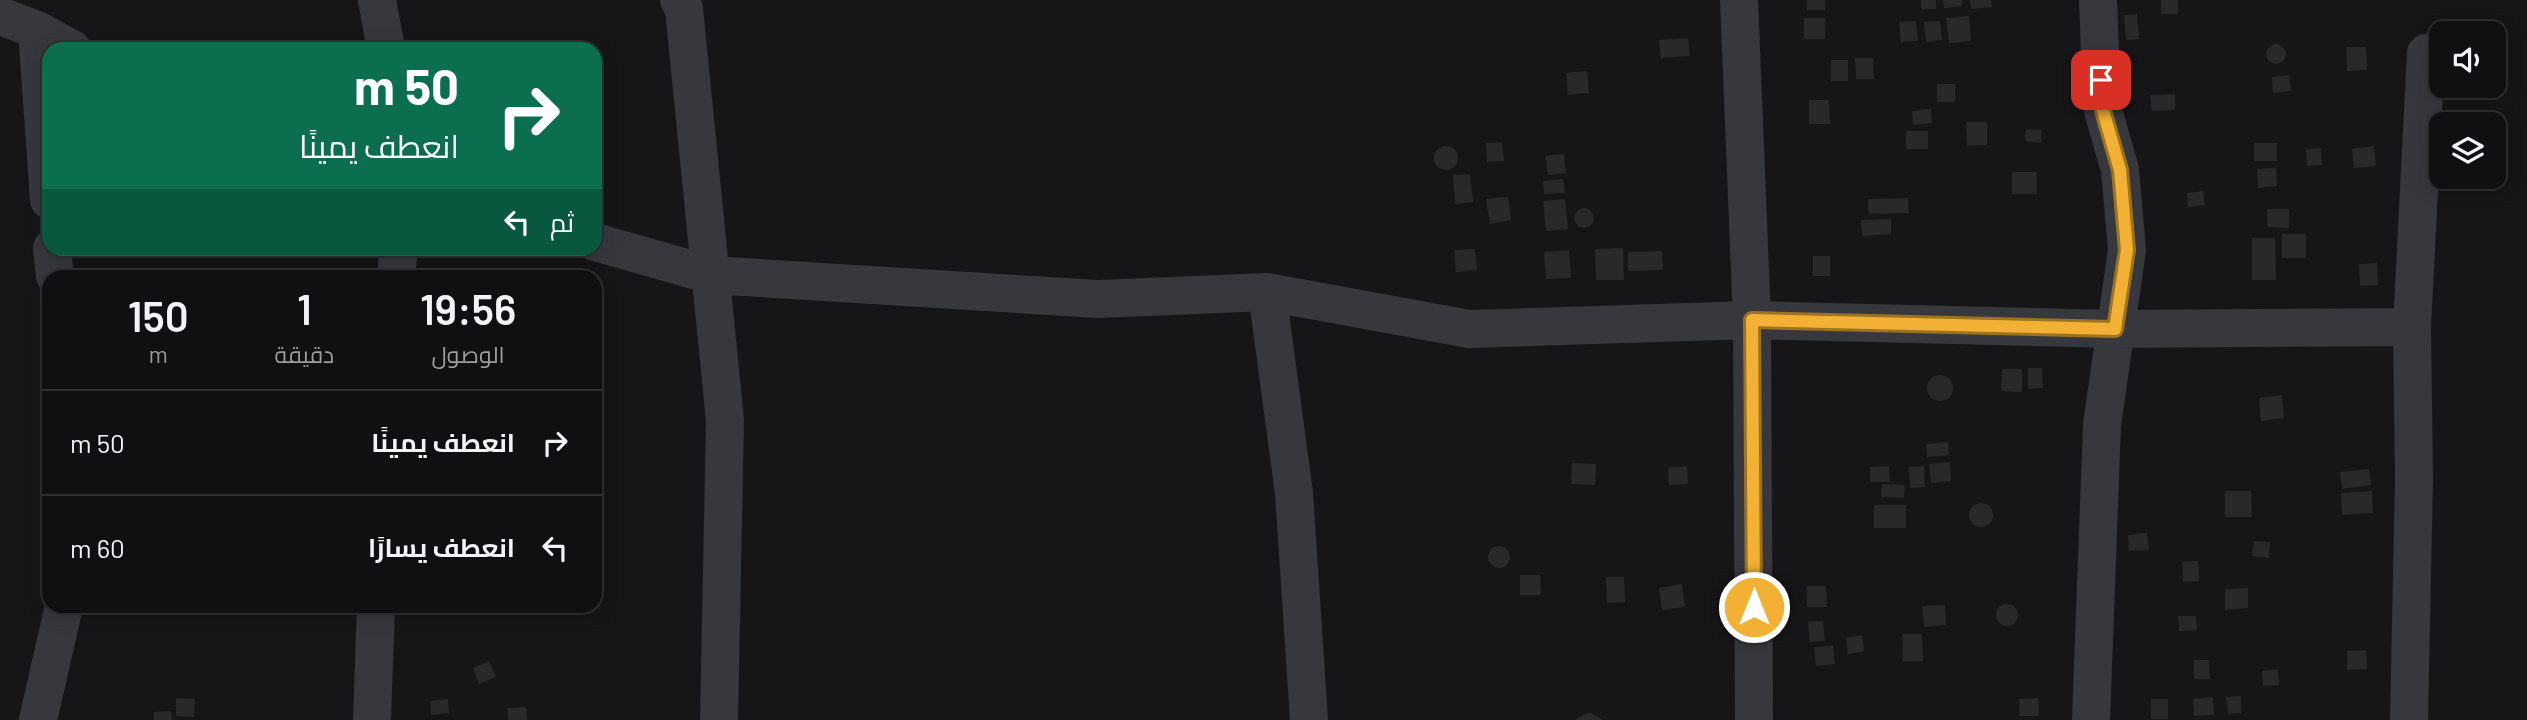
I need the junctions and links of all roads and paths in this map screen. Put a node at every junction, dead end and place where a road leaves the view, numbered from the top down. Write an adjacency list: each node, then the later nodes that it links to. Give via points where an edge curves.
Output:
1 (377, 0): 8 (street)
2 (679, 0): 12 (street, via 684,9)
3 (1739, 0): 14 (street)
4 (2098, 0): 16 (street, via 2102,107 2120,170 2127,250)
5 (0, 16): 6 (street)
6 (37, 30): 7 (street); 10 (street)
7 (59, 42)
8 (385, 42)
9 (2426, 53): 15 (street)
10 (42, 101)
11 (602, 244): 12 (street)
12 (711, 275): 13 (street, via 1098,299); 21 (street, via 725,420)
13 (1267, 292): 14 (street, via 1469,329); 22 (street, via 1294,493)
14 (1752, 320): 16 (street); 23 (street)
15 (2412, 327): 16 (street); 25 (street)
16 (2115, 329): 24 (street, via 2102,425)
17 (62, 613): 19 (street)
18 (376, 613): 20 (street)
19 (38, 720)
20 (372, 720)
21 (719, 720)
22 (1308, 720)
23 (1754, 720)
24 (2091, 720)
25 (2409, 720)

